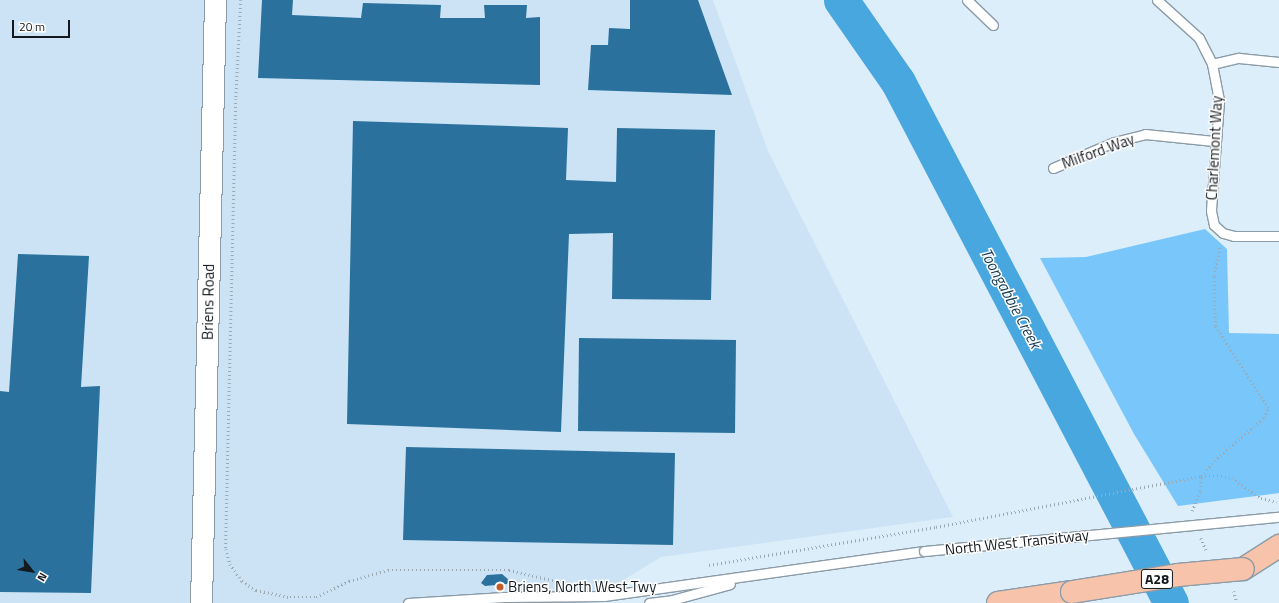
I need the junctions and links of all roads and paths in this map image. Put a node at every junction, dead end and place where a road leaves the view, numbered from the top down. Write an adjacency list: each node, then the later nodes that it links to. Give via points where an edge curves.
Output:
1 (216, 0): 22 (street, Briens Road)
2 (241, 0): 21 (path, via 236,99 226,549 230,564 242,581 256,590 290,597 316,597 349,581 388,570 509,570)
3 (967, 0): 5 (lane)
4 (1157, 0): 7 (lane, Charlemont Way, via 1199,38)
5 (993, 25)
6 (1279, 62): 7 (lane, via 1239,58)
7 (1212, 64): 8 (lane, Charlemont Way, via 1219,101)
8 (1214, 142): 9 (lane, Milford Way, via 1145,134 1114,142); 10 (lane, Charlemont Way, via 1211,211 1214,225)
9 (1053, 168)
10 (1223, 233): 11 (lane, via 1234,236); 12 (path, via 1214,276 1215,326 1268,408 1264,418 1217,458)
11 (1279, 236)
12 (1201, 476): 13 (path, via 1217,475 1232,478 1261,498); 14 (path, via 1200,491 1191,509); 18 (path)
13 (1279, 502)
14 (1193, 514)
15 (1279, 516): 20 (lane, North West Transitway, bridge, via 924,551 834,562)
16 (1279, 546): 19 (highway, A28)
17 (1279, 564): 19 (highway)
18 (702, 567)
19 (1243, 569): 25 (highway, A28, bridge, via 1178,576)
20 (757, 576): 23 (lane, North West Transitway, via 604,596 504,597); 24 (lane, North West Transitway, via 672,600)
21 (565, 581)
22 (201, 603)
23 (408, 603)
24 (648, 603)
25 (998, 603)

